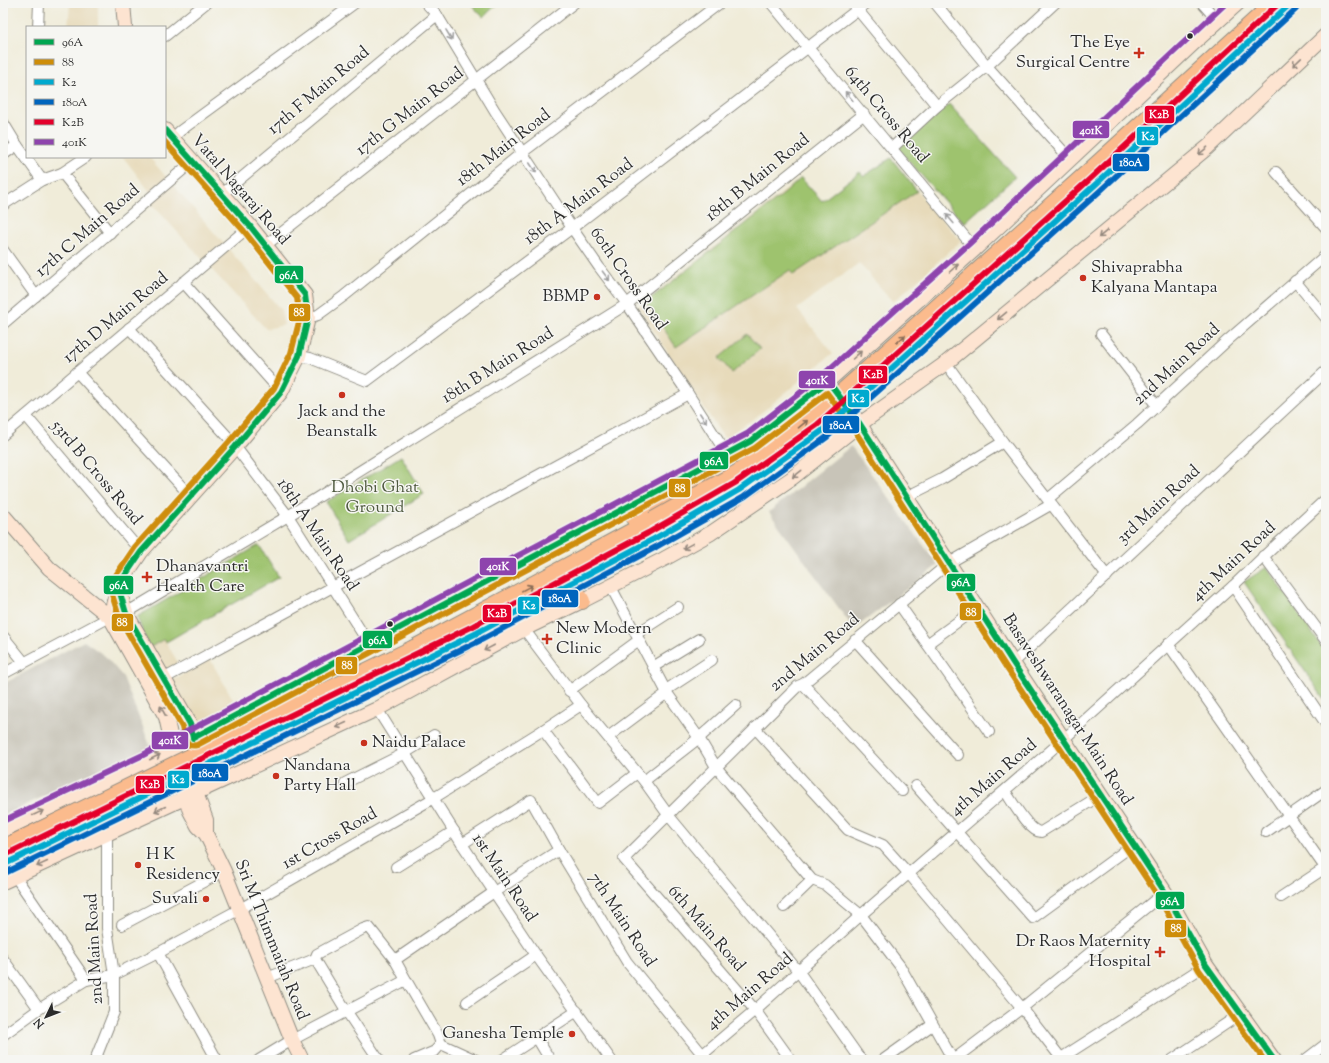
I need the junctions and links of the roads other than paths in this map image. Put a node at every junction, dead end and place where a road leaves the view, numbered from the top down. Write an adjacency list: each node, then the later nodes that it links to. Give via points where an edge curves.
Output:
1 (39, 3): 18 (street)
2 (123, 3): 19 (street)
3 (206, 3): 20 (street)
4 (355, 3): 28 (street, via 180,130)
5 (426, 3): 16 (street, 60th Cross Road)
6 (574, 3): 24 (street, 17th G Main Road)
7 (720, 3): 31 (street, 18th Main Road)
8 (771, 3): 22 (street, 64th Cross Road)
9 (935, 3): 23 (street)
10 (1055, 3): 23 (street)
11 (1202, 3): 17 (street)
12 (1238, 3): 17 (street)
13 (1274, 3): 81 (main road, one-way to 13, bridge, via 737,474 783,441 832,400)
14 (1291, 3): 85 (main road, bridge, via 1096,184 822,431 739,490 652,540)
15 (858, 5): 22 (street, 18th A Main Road); 25 (street)
16 (436, 15): 24 (street, 60th Cross Road, one-way to 24); 41 (street, 17th F Main Road)
17 (1218, 21): 36 (street)
18 (38, 26)
19 (125, 26)
20 (166, 35)
21 (1326, 35): 61 (street, one-way to 61, via 1208,146)
22 (808, 47): 26 (street, 64th Cross Road, one-way to 22); 44 (street, 18th A Main Road)
23 (987, 66): 25 (street); 36 (street)
24 (476, 80): 31 (street, 60th Cross Road); 47 (street, 17th G Main Road)
25 (937, 106): 30 (street)
26 (864, 114): 30 (street, 64th Cross Road); 54 (street, 18th B Main Road)
27 (3, 122): 29 (street)
28 (168, 135): 37 (street, Vatal Nagaraj Road)
29 (17, 145): 32 (street); 33 (street)
30 (892, 148): 48 (street, 64th Cross Road, one-way to 30)
31 (523, 152): 44 (street, 60th Cross Road, one-way to 44); 55 (street, 18th Main Road, via 344,296 318,315)
32 (3, 155)
33 (26, 158)
34 (26, 158): 40 (street)
35 (84, 158): 39 (street)
36 (1070, 159): 48 (street)
37 (192, 162): 41 (street, Vatal Nagaraj Road); 46 (street, 17th C Main Road)
38 (1276, 172): 45 (street)
39 (62, 173): 40 (street); 46 (street)
40 (42, 180): 42 (street)
41 (222, 194): 43 (street, Vatal Nagaraj Road)
42 (3, 205)
43 (250, 226): 47 (street, Vatal Nagaraj Road); 52 (street, 17th D Main Road)
44 (572, 228): 54 (street, 60th Cross Road, one-way to 54); 60 (street, 18th A Main Road, via 367,381)
45 (1326, 228)
46 (110, 233): 53 (street, 17th C Main Road)
47 (266, 245): 55 (street, Vatal Nagaraj Road, via 305,295)
48 (975, 249): 64 (street, one-way to 48)
49 (3, 250): 53 (street)
50 (1326, 255): 51 (street, 2nd Main Road)
51 (1295, 281): 56 (street); 67 (street, 2nd Main Road)
52 (183, 282): 58 (street, 17th D Main Road); 65 (street)
53 (36, 296): 57 (street, 17th C Main Road)
54 (627, 304): 66 (street, 60th Cross Road); 79 (street, 18th B Main Road)
55 (308, 318): 60 (street, Vatal Nagaraj Road)
56 (1326, 318)
57 (3, 324)
58 (129, 328): 63 (street, 17th D Main Road); 72 (street, 18th A Main Road)
59 (1101, 334): 67 (street)
60 (300, 356): 65 (street, Vatal Nagaraj Road)
61 (946, 363): 69 (street); 71 (street)
62 (1326, 371): 84 (street, 3rd Main Road)
63 (77, 372): 68 (street, 17th D Main Road); 75 (street)
64 (828, 381): 69 (street, Basaveshwaranagar Main Road); 73 (street, via 751,441)
65 (281, 392): 72 (street, Vatal Nagaraj Road)
66 (688, 394): 73 (street, 60th Cross Road, one-way to 73); 89 (street)
67 (1157, 406): 77 (street, 2nd Main Road)
68 (26, 416): 70 (street, 17th D Main Road); 80 (street, 53rd B Cross Road)
69 (860, 424): 74 (street, Basaveshwaranagar Main Road); 88 (street, one-way to 88, via 792,478 711,533)
70 (3, 435)
71 (1003, 442): 74 (street, via 942,479); 77 (street)
72 (235, 447): 75 (street, Vatal Nagaraj Road); 79 (street, 18th A Main Road)
73 (726, 453): 81 (main road, via 709,480 621,527); 102 (street)
74 (906, 496): 83 (street, Basaveshwaranagar Main Road)
75 (190, 497): 80 (street, Vatal Nagaraj Road)
76 (1326, 499): 82 (street, 4th Main Road)
77 (1050, 501): 83 (street, 2nd Main Road); 84 (street)
78 (3, 515): 95 (street, via 49,568)
79 (288, 516): 89 (street, 18th A Main Road); 94 (street, 18th B Main Road)
80 (141, 552): 86 (street, Vatal Nagaraj Road)
81 (586, 556): 105 (main road, one-way to 81)
82 (1263, 556): 87 (street, 4th Main Road); 101 (street)
83 (949, 563): 91 (street, 2nd Main Road); 93 (street, Basaveshwaranagar Main Road)
84 (1107, 576): 108 (street, 3rd Main Road)
85 (571, 582): 90 (main road); 105 (main road, via 477,633)
86 (118, 586): 94 (street); 95 (street, Vatal Nagaraj Road)
87 (1233, 586): 104 (street, 4th Main Road); 118 (street)
88 (611, 587): 90 (street); 98 (street)
89 (332, 588): 102 (street, 18th A Main Road); 111 (street)
90 (582, 601): 96 (street)
91 (899, 604): 100 (street, 2nd Main Road); 103 (street)
92 (678, 607): 98 (street)
93 (978, 607): 103 (street); 108 (street, Basaveshwaranagar Main Road)
94 (126, 613): 95 (street, 18th B Main Road); 111 (street)
95 (110, 617): 107 (street, 18th B Main Road); 127 (street, one-way to 95, via 166,717)
96 (524, 629): 113 (street); 117 (street, one-way to 117)
97 (3, 636): 107 (street)
98 (638, 637): 109 (street); 113 (street)
99 (699, 639): 109 (street)
100 (855, 640): 112 (street, 2nd Main Road); 129 (street)
101 (1326, 642)
102 (369, 644): 124 (street)
103 (927, 644): 121 (street)
104 (1168, 644): 126 (street, 4th Main Road); 142 (street)
105 (419, 654): 150 (main road, bridge); 153 (main road, bridge)
106 (712, 660): 114 (street)
107 (24, 662): 110 (street, 18th B Main Road)
108 (1013, 662): 126 (street, Basaveshwaranagar Main Road)
109 (653, 667): 114 (street)
110 (3, 674)
111 (164, 680): 124 (street, via 190,724)
112 (803, 684): 119 (street, 2nd Main Road); 136 (street)
113 (569, 691): 115 (street)
114 (667, 692): 123 (street); 125 (street)
115 (581, 705): 120 (street, 1st Cross Road); 123 (street)
116 (736, 705): 125 (street)
117 (377, 709): 128 (street, 1st Main Road); 138 (street, one-way to 138)
118 (1326, 724)
119 (755, 728): 130 (street, 2nd Main Road); 157 (street, via 848,830 883,845)
120 (543, 730): 131 (street, via 598,803); 140 (street, 1st Cross Road)
121 (989, 732)
122 (434, 735): 128 (street)
123 (608, 737): 131 (street)
124 (194, 738): 127 (street); 138 (street)
125 (698, 738): 130 (street); 132 (street)
126 (1064, 739): 137 (street, 4th Main Road); 139 (street, Basaveshwaranagar Main Road)
127 (173, 749): 138 (street); 143 (street, one-way to 127)
128 (405, 753): 133 (street); 140 (street, 1st Main Road)
129 (958, 755)
130 (716, 767): 141 (street, 2nd Main Road); 159 (street)
131 (637, 773): 132 (street)
132 (644, 781): 141 (street)
133 (345, 783)
134 (916, 786): 145 (street)
135 (1326, 790): 142 (street)
136 (902, 791)
137 (1005, 791): 139 (street, via 1036,832 1041,832); 145 (street, 4th Main Road)
138 (190, 795): 147 (street, one-way to 147); 156 (street, Sri M Thimmaiah Road, via 198,826 206,834)
139 (1101, 795): 149 (street, Basaveshwaranagar Main Road)
140 (434, 798): 144 (street, 1st Main Road); 164 (street, 1st Cross Road)
141 (669, 816): 152 (street, 2nd Main Road); 173 (street)
142 (1288, 816): 146 (street); 155 (street)
143 (3, 830)
144 (454, 831): 148 (street, 1st Main Road); 154 (street)
145 (956, 832): 149 (street, via 1032,918); 157 (street, 4th Main Road)
146 (1266, 832)
147 (107, 833): 158 (street, one-way to 158); 174 (street, 2nd Main Road, via 107,928)
148 (462, 844): 151 (street, 7th Main Road, via 531,800); 160 (street, 1st Main Road)
149 (1133, 845): 161 (street, Basaveshwaranagar Main Road)
150 (3, 848)
151 (559, 850): 160 (street); 191 (street, 7th Main Road, via 627,962)
152 (624, 859): 181 (street, 6th Main Road)
153 (3, 865)
154 (396, 866)
155 (1326, 868): 162 (street)
156 (224, 871): 164 (street, Sri M Thimmaiah Road); 166 (street)
157 (909, 874): 165 (street, 4th Main Road); 179 (street)
158 (9, 879): 176 (street)
159 (812, 880): 163 (street); 165 (street, via 825,885)
160 (494, 892): 168 (street, 1st Main Road); 171 (street)
161 (1165, 892): 172 (street, Basaveshwaranagar Main Road); 179 (street)
162 (1281, 897)
163 (784, 907)
164 (240, 909): 167 (street, 1st Cross Road); 175 (street, Sri M Thimmaiah Road)
165 (861, 915): 173 (street, 4th Main Road); 185 (street, via 900,966)
166 (122, 925)
167 (158, 953): 174 (street, 1st Cross Road); 194 (street)
168 (536, 955): 178 (street); 182 (street, 1st Main Road)
169 (3, 959): 180 (street)
170 (314, 959): 171 (street, via 317,954 369,927); 175 (street); 183 (street)
171 (395, 960): 177 (street)
172 (1206, 965): 184 (street, Basaveshwaranagar Main Road); 192 (street)
173 (799, 972): 181 (street, 4th Main Road); 205 (street)
174 (114, 975): 176 (street, 1st Cross Road); 193 (street, 2nd Main Road, via 114,1012)
175 (267, 978): 188 (street, Sri M Thimmaiah Road)
176 (86, 980): 180 (street)
177 (406, 980): 183 (street); 189 (street)
178 (467, 1002)
179 (1022, 1008): 185 (street, via 954,1060); 192 (street)
180 (39, 1009): 186 (street)
181 (755, 1010): 191 (street, 4th Main Road); 204 (street, 6th Main Road)
182 (577, 1011): 187 (street); 203 (street, 1st Main Road)
183 (347, 1012): 188 (street); 197 (street)
184 (1242, 1014): 207 (street); 208 (street, Basaveshwaranagar Main Road)
185 (932, 1025): 206 (street)
186 (3, 1035)
187 (537, 1038): 201 (street); 202 (street)
188 (292, 1040): 195 (street); 196 (street, Sri M Thimmaiah Road)
189 (441, 1044): 198 (street, via 436,1051); 199 (street); 200 (street)
190 (1326, 1044): 209 (street)
191 (702, 1058)
192 (1060, 1059)
193 (95, 1060)
194 (217, 1060)
195 (259, 1060)
196 (302, 1060)
197 (379, 1060)
198 (414, 1060)
199 (460, 1060)
200 (476, 1060)
201 (502, 1060)
202 (550, 1060)
203 (611, 1060)
204 (791, 1060)
205 (862, 1060)
206 (883, 1060)
207 (1172, 1060)
208 (1274, 1060)
209 (1305, 1060)

